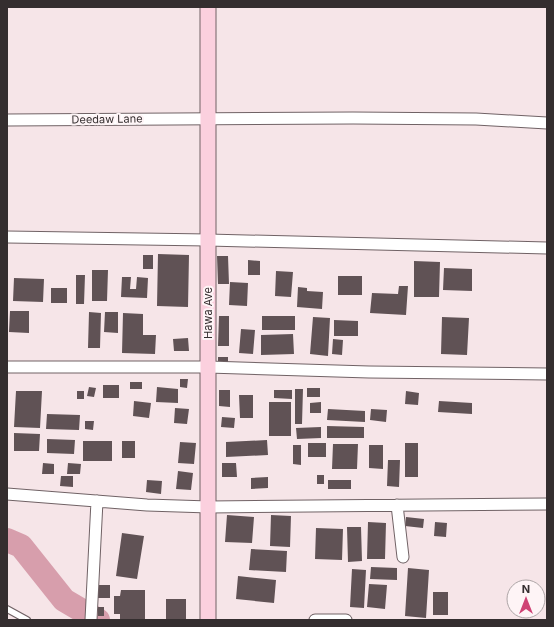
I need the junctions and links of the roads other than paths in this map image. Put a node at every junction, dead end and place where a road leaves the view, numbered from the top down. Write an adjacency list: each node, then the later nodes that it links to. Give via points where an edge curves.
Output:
1 (208, 7): 2 (street, Hawa Ave)
2 (207, 118): 3 (street, Deedaw Lane); 4 (street, Deedaw Lane, via 461,119); 6 (street, Hawa Ave)
3 (7, 120)
4 (547, 123)
5 (7, 237): 6 (street)
6 (208, 240): 7 (street); 9 (street, Hawa Ave)
7 (547, 248)
8 (7, 367): 9 (street)
9 (208, 367): 10 (street); 15 (street, Hawa Ave)
10 (547, 374)
11 (7, 494): 12 (street)
12 (97, 501): 15 (street); 19 (street)
13 (547, 504): 14 (street)
14 (398, 505): 15 (street); 16 (street)
15 (209, 507): 20 (street, Hawa Ave)
16 (403, 557)
17 (7, 609): 18 (lane)
18 (27, 620)
19 (91, 620)
20 (208, 620)
21 (315, 620): 22 (street)
22 (346, 620)

